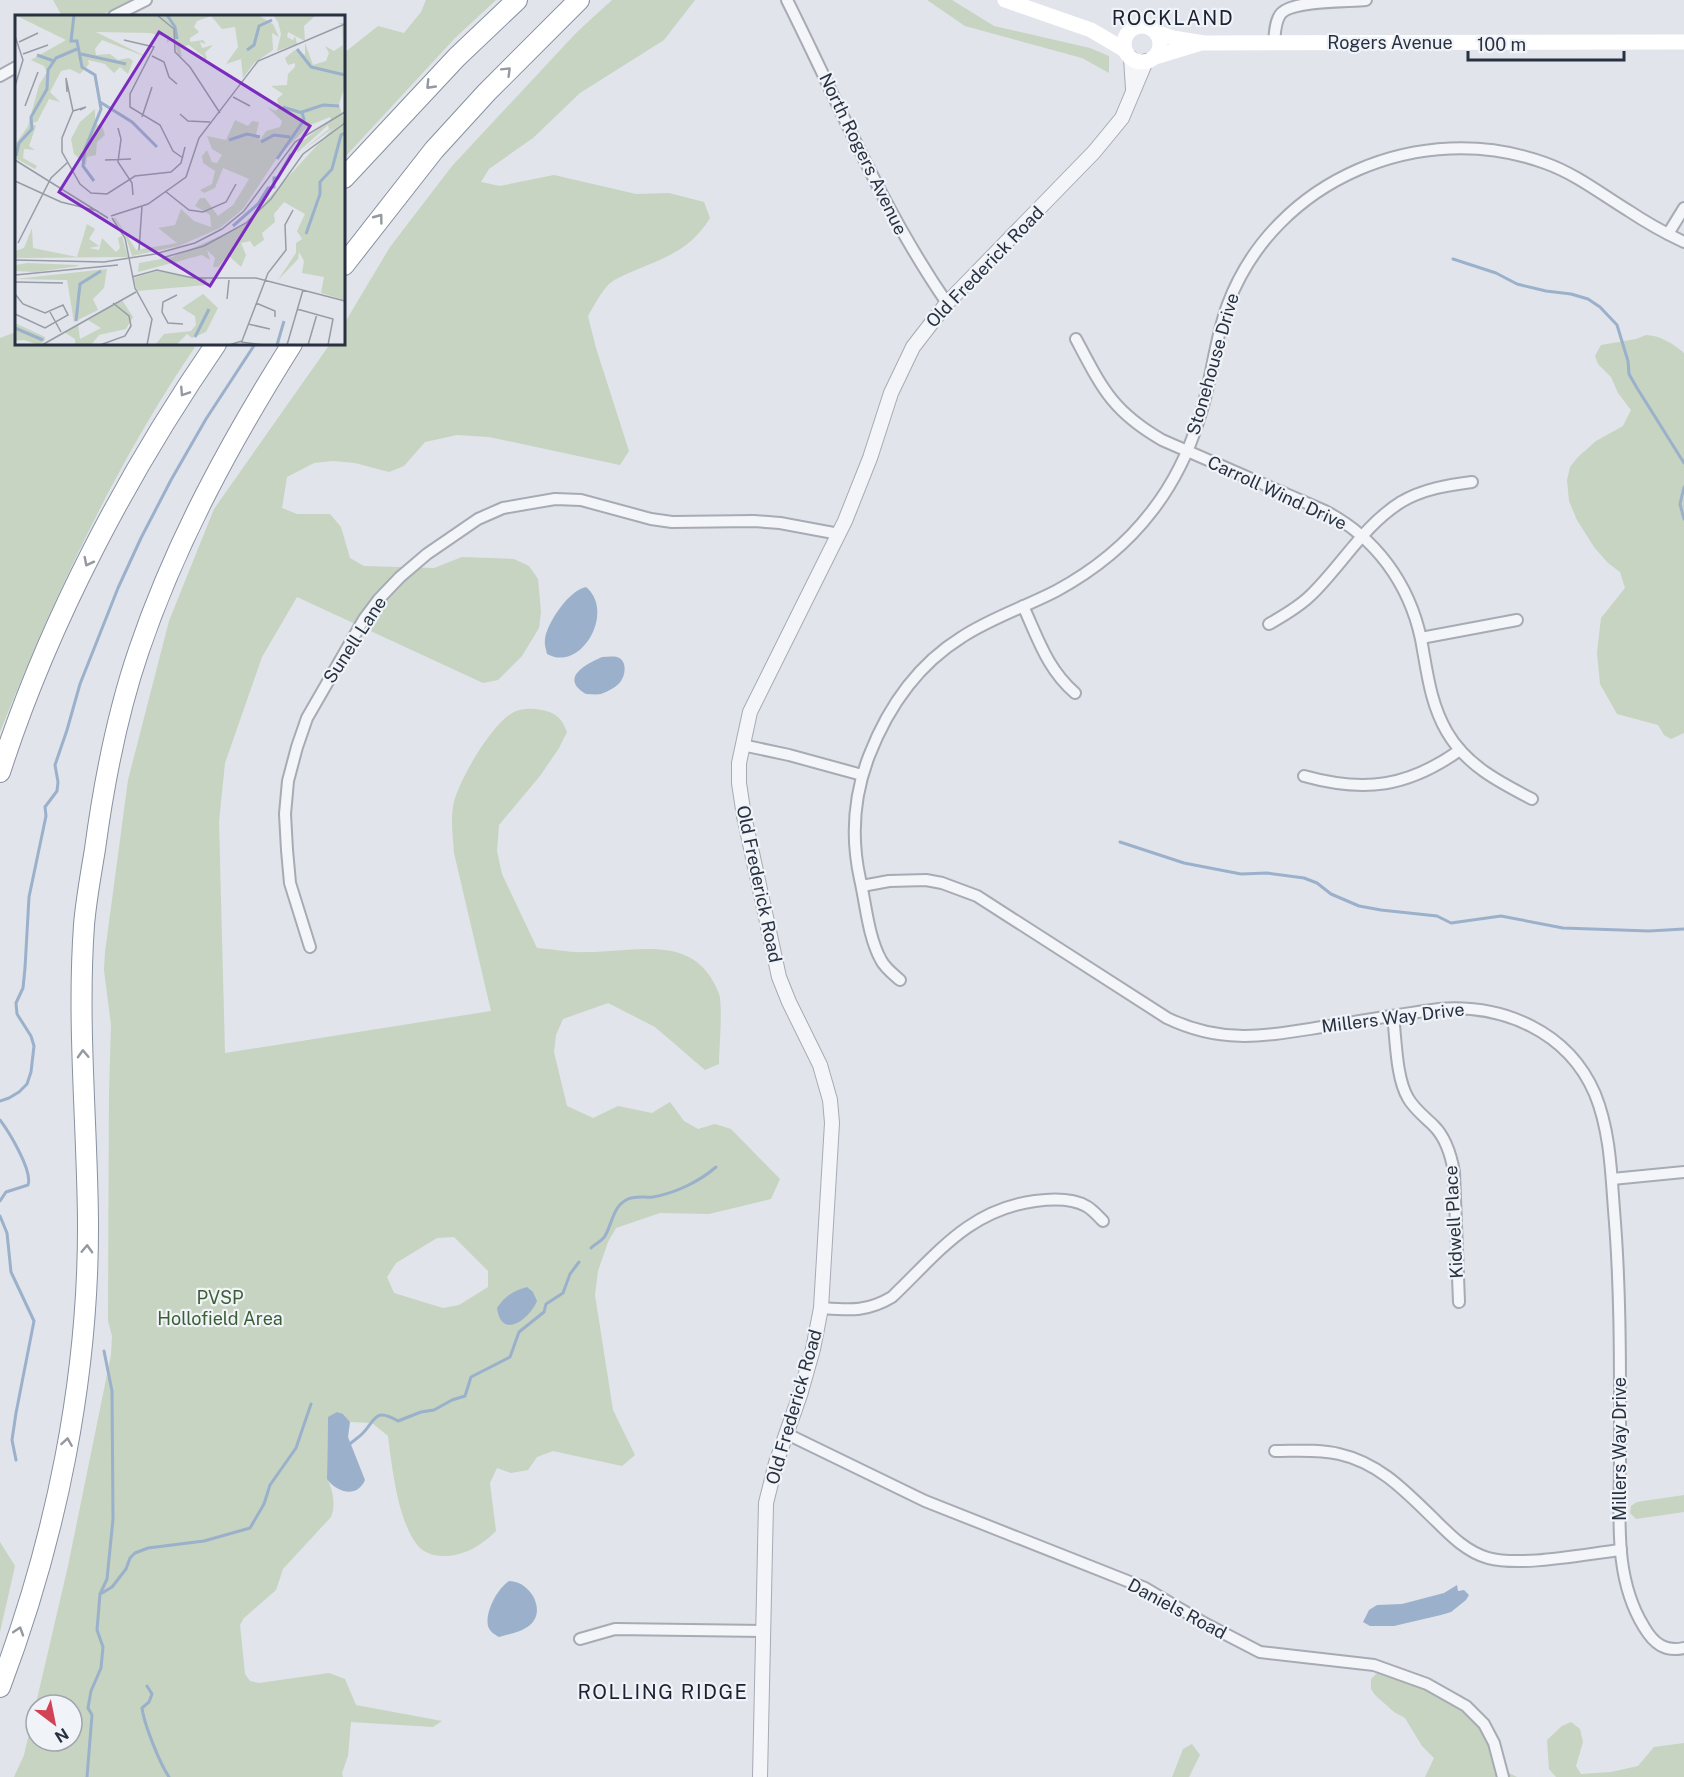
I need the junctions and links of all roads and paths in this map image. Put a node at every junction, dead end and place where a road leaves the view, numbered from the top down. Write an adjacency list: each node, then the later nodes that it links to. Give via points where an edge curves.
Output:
1 (146, 0): 7 (street)
2 (517, 0): 17 (highway, one-way to 17, via 457,57)
3 (579, 0): 21 (highway, one-way to 3, via 434,150)
4 (787, 0): 22 (street, North Rogers Avenue, via 888,208)
5 (1005, 0): 9 (main road)
6 (1366, 0): 11 (street, via 1284,10 1276,25)
7 (116, 15)
8 (1131, 29): 9 (main road); 10 (main road, Rogers Avenue, via 1145,26); 14 (main road, via 1125,37)
9 (1091, 30): 14 (main road)
10 (1155, 32): 13 (main road, Rogers Avenue); 14 (main road, via 1160,44)
11 (1274, 42): 12 (main road, Rogers Avenue); 13 (main road, Rogers Avenue)
12 (1684, 42)
13 (1204, 43): 14 (main road, Rogers Avenue)
14 (1139, 57): 22 (street, Old Frederick Road, via 1133,92 1122,118 1094,152)
15 (15, 68): 16 (street)
16 (0, 76)
17 (345, 177)
18 (1684, 208): 19 (street)
19 (1668, 234): 20 (street, Stonehouse Drive); 26 (street, Stonehouse Drive, via 1569,173 1499,150 1423,150 1396,155 1344,176 1285,217 1237,283 1219,330 1200,418)
20 (1684, 242)
21 (345, 264)
22 (947, 303): 28 (street, Old Frederick Road, via 917,341 902,369)
23 (1076, 339): 26 (street, Carroll Wind Drive, via 1116,406 1144,430)
24 (215, 345): 37 (highway, one-way to 37, via 132,477 84,569 36,676)
25 (291, 345): 56 (highway, one-way to 25, via 38,1574 63,1469 81,1339 88,1223 81,1006 84,922 107,771 138,654 161,590 225,455)
26 (1187, 451): 29 (street, Carroll Wind Drive, via 1325,511); 30 (street, Stonehouse Drive, via 1154,509 1114,552 1076,579)
27 (1472, 482): 29 (street, via 1443,486 1402,502)
28 (839, 534): 35 (street, Old Frederick Road, via 750,712); 42 (street, Sunell Lane, via 754,521 672,522 581,500 555,499 503,508 478,519 427,554 400,577 364,619 312,710 297,747 288,781 287,850 290,883)
29 (1362, 535): 32 (street, via 1311,595); 33 (street, Carroll Wind Drive, via 1398,579)
30 (1023, 606): 34 (street, via 1051,667); 38 (street, Stonehouse Drive, via 961,637 931,660 889,713)
31 (1517, 620): 33 (street)
32 (1269, 624)
33 (1421, 638): 36 (street, Carroll Wind Drive, via 1435,707)
34 (1075, 693)
35 (742, 745): 38 (street); 49 (street, Old Frederick Road, via 739,783 771,947 779,977 820,1065 830,1100 831,1151)
36 (1460, 750): 39 (street, via 1426,772 1384,784 1344,785); 40 (street, Carroll Wind Drive, via 1489,775)
37 (0, 772)
38 (862, 775): 41 (street, Stonehouse Drive, via 855,836)
39 (1304, 776)
40 (1532, 799)
41 (862, 886): 43 (street, Stonehouse Drive, via 880,958); 44 (street, Millers Way Drive, via 926,880 977,896 1167,1018 1206,1033 1247,1037)
42 (310, 946)
43 (900, 980)
44 (1393, 1016): 46 (street, Millers Way Drive, via 1462,1007 1482,1009 1523,1022 1542,1033 1573,1060 1594,1092 1606,1135); 48 (street, Kidwell Place, via 1402,1082 1408,1098 1441,1135 1451,1159)
45 (1684, 1172): 46 (street)
46 (1612, 1179): 52 (street, Millers Way Drive, via 1621,1308)
47 (1103, 1221): 49 (street, via 1075,1202 1039,1201 1001,1209 961,1231 892,1297 863,1310)
48 (1459, 1302)
49 (821, 1308): 50 (street, Old Frederick Road)
50 (787, 1434): 53 (street, Old Frederick Road, via 766,1503); 58 (street, Daniels Road, via 925,1501 1145,1588 1260,1652 1374,1665 1428,1684 1466,1706 1484,1724 1494,1743)
51 (1275, 1451): 52 (street, via 1339,1454 1367,1464 1391,1479 1455,1539 1488,1558 1522,1561)
52 (1620, 1550): 55 (street, Millers Way Drive, via 1625,1587 1648,1634 1660,1646)
53 (764, 1631): 54 (street, via 615,1629); 57 (street, Old Frederick Road)
54 (580, 1639)
55 (1684, 1648)
56 (0, 1686)
57 (760, 1777)
58 (1503, 1777)

